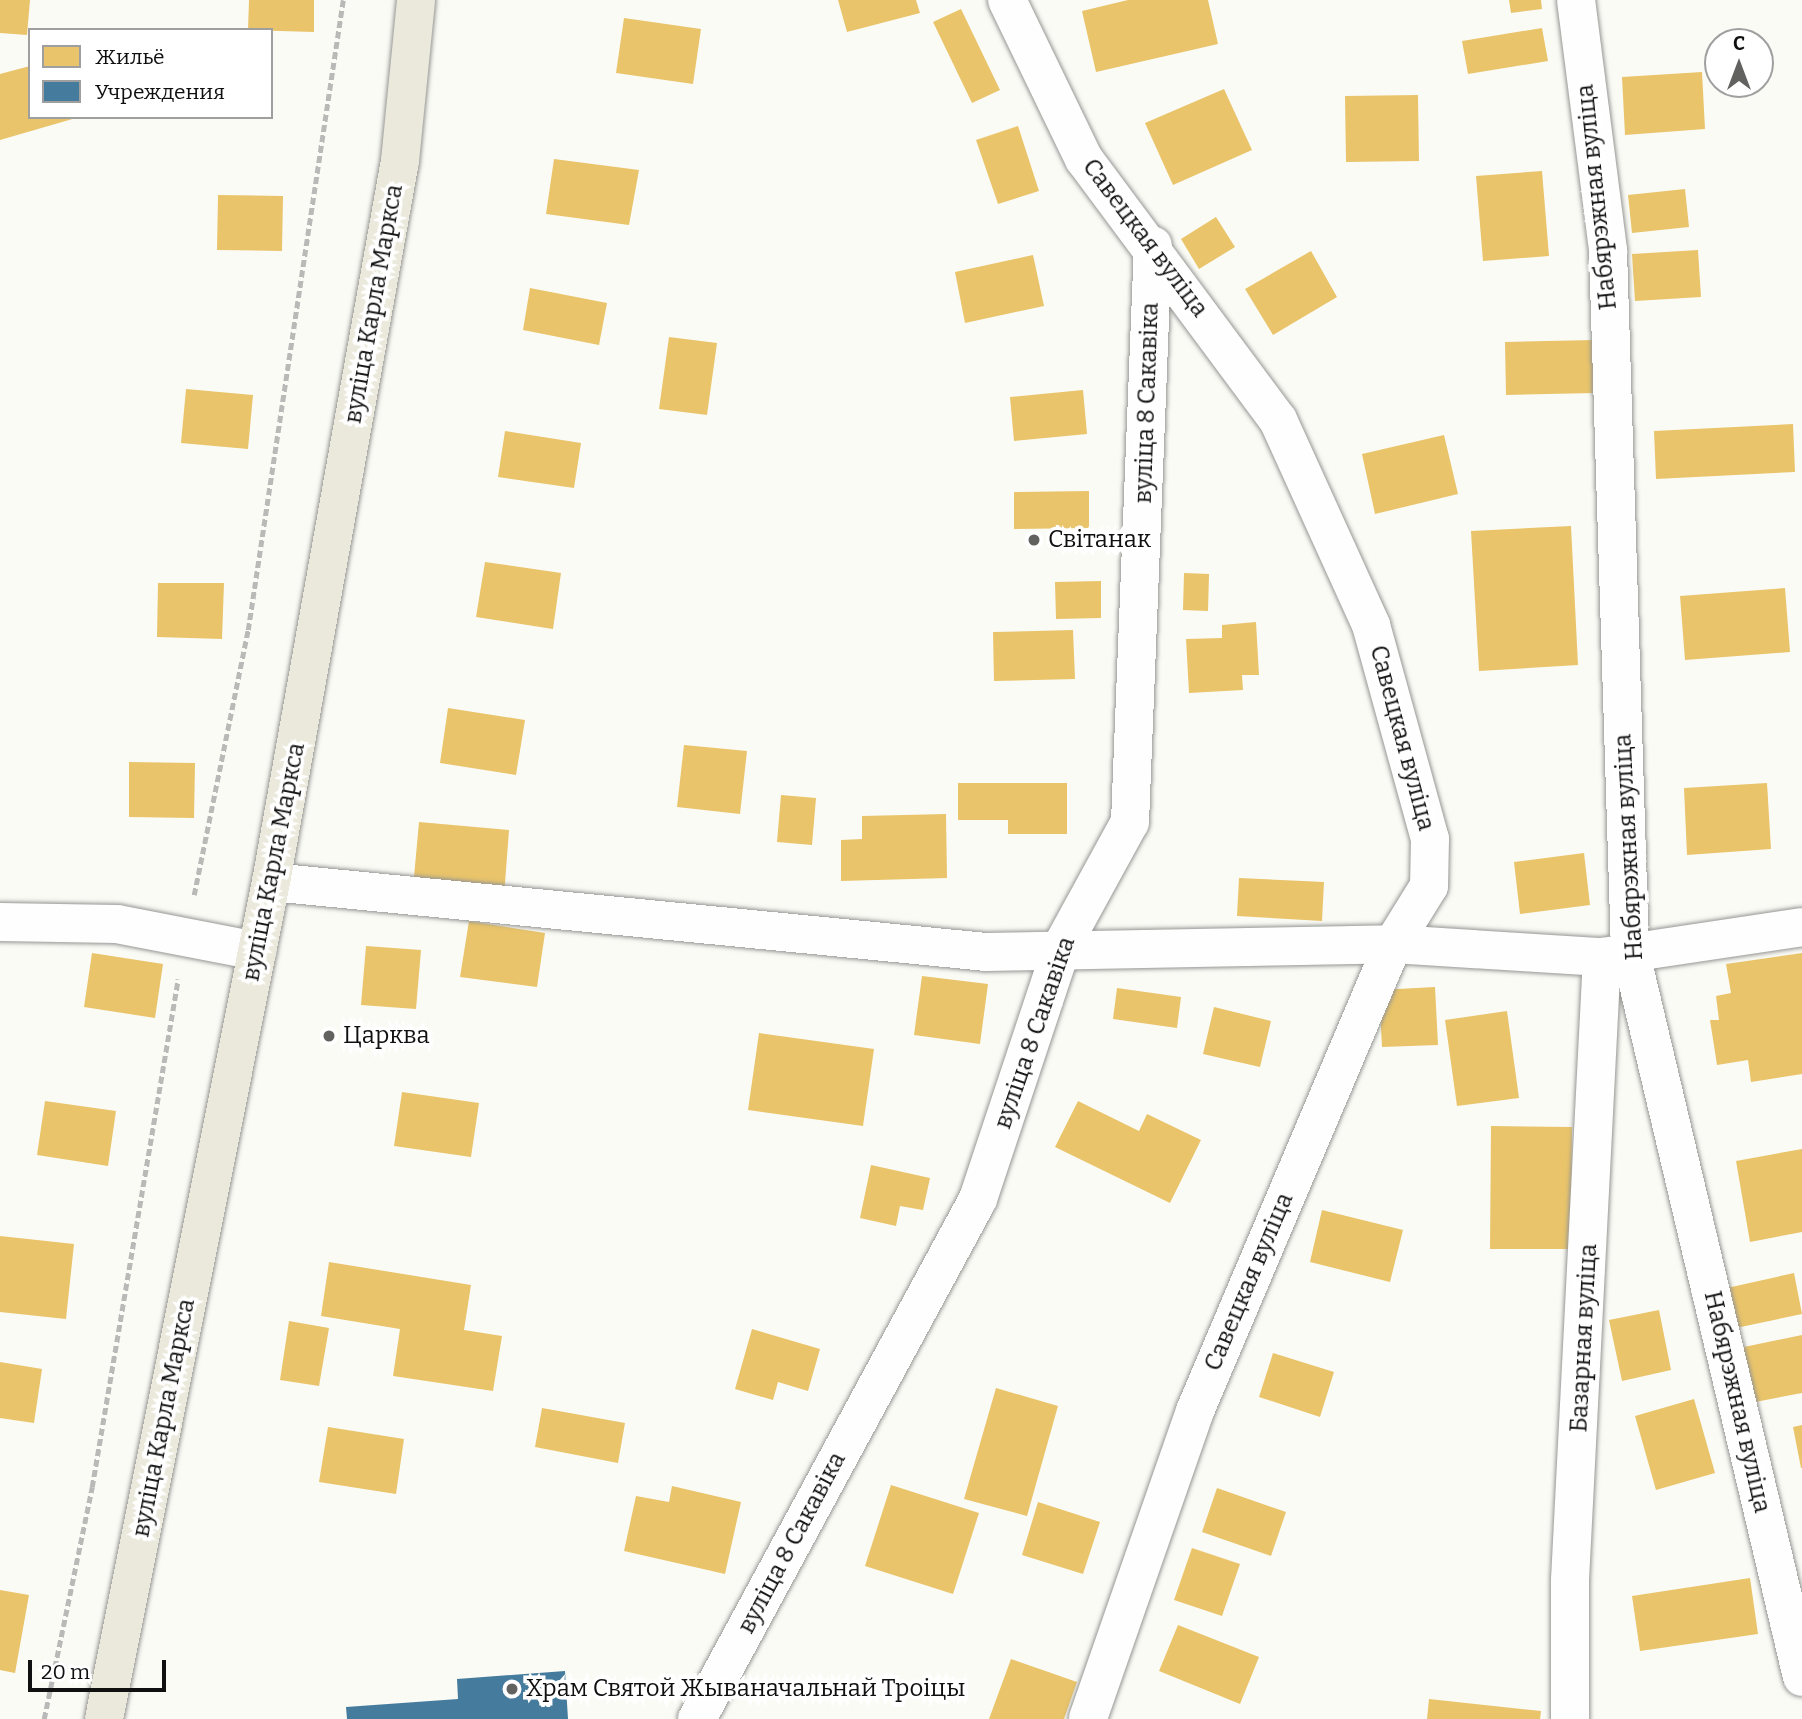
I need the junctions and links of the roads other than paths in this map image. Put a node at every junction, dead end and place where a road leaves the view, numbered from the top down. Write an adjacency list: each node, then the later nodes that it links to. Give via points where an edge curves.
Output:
1 (416, 0): 5 (main road, вуліца Карла Маркса, via 400,161)
2 (1007, 0): 4 (street, Савецкая вуліца, via 1084,159)
3 (1576, 0): 11 (street, Набярэжная вуліца, via 1608,251)
4 (1153, 245): 8 (street, Савецкая вуліца, via 1278,420 1371,625 1430,839 1429,886); 9 (street, вуліца 8 Сакавіка, via 1130,822)
5 (271, 882): 9 (street, via 986,952); 10 (main road, вуліца Карла Маркса)
6 (0, 922): 10 (street, via 117,924)
7 (1802, 927): 11 (street)
8 (1393, 944): 9 (street); 11 (street); 15 (street, Савецкая вуліца, via 1195,1411)
9 (1062, 946): 14 (street, вуліца 8 Сакавіка, via 978,1199)
10 (257, 951): 13 (main road, вуліца Карла Маркса)
11 (1616, 954): 12 (street, Набярэжная вуліца); 16 (street, Базарная вуліца, via 1570,1580)
12 (1802, 1677)
13 (104, 1719)
14 (697, 1719)
15 (1088, 1719)
16 (1570, 1719)

